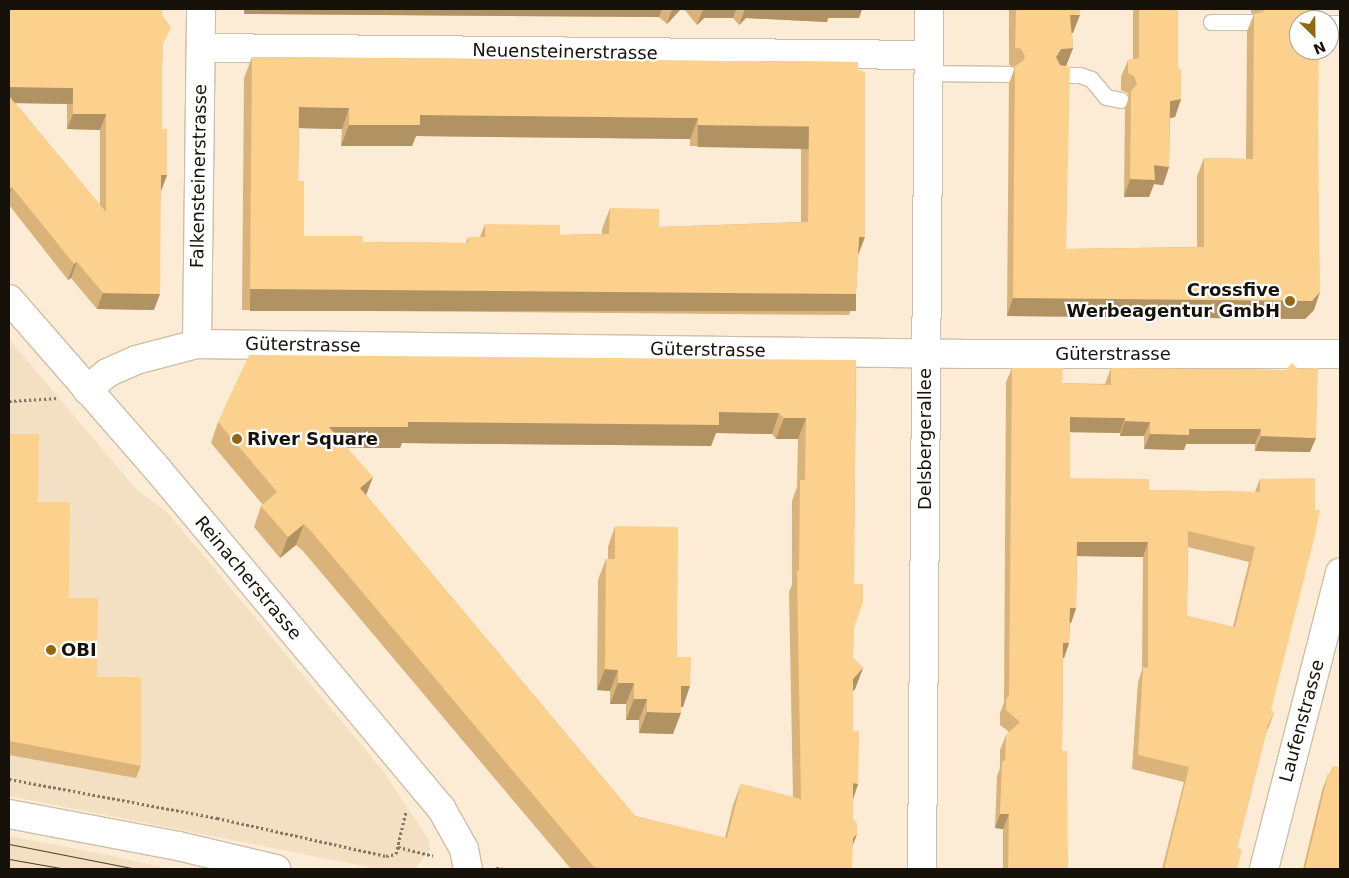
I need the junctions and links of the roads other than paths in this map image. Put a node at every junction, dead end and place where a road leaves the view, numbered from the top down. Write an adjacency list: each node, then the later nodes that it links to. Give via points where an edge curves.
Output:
1 (201, 9): 5 (street, Falkensteinerstrasse)
2 (929, 9): 6 (street, Delsbergerallee)
3 (1211, 22): 4 (lane)
4 (1251, 22)
5 (200, 48): 6 (street, Neuensteinerstrasse); 11 (street, Falkensteinerstrasse)
6 (928, 64): 7 (lane); 12 (street, Delsbergerallee)
7 (1009, 74)
8 (1058, 75): 9 (lane, via 1080,75 1091,79 1106,97)
9 (1121, 100)
10 (9, 299): 14 (street, Reinacherstrasse)
11 (197, 344): 12 (street, Güterstrasse); 14 (street, Güterstrasse, via 136,360 107,373)
12 (926, 353): 13 (street, Güterstrasse); 19 (street, Delsbergerallee)
13 (1340, 354)
14 (87, 390): 18 (street, Reinacherstrasse, via 414,776 454,828 464,849)
15 (1340, 573): 20 (street, Laufenstrasse)
16 (9, 814): 17 (street, via 178,846)
17 (276, 869)
18 (468, 869)
19 (922, 869)
20 (1264, 869)

